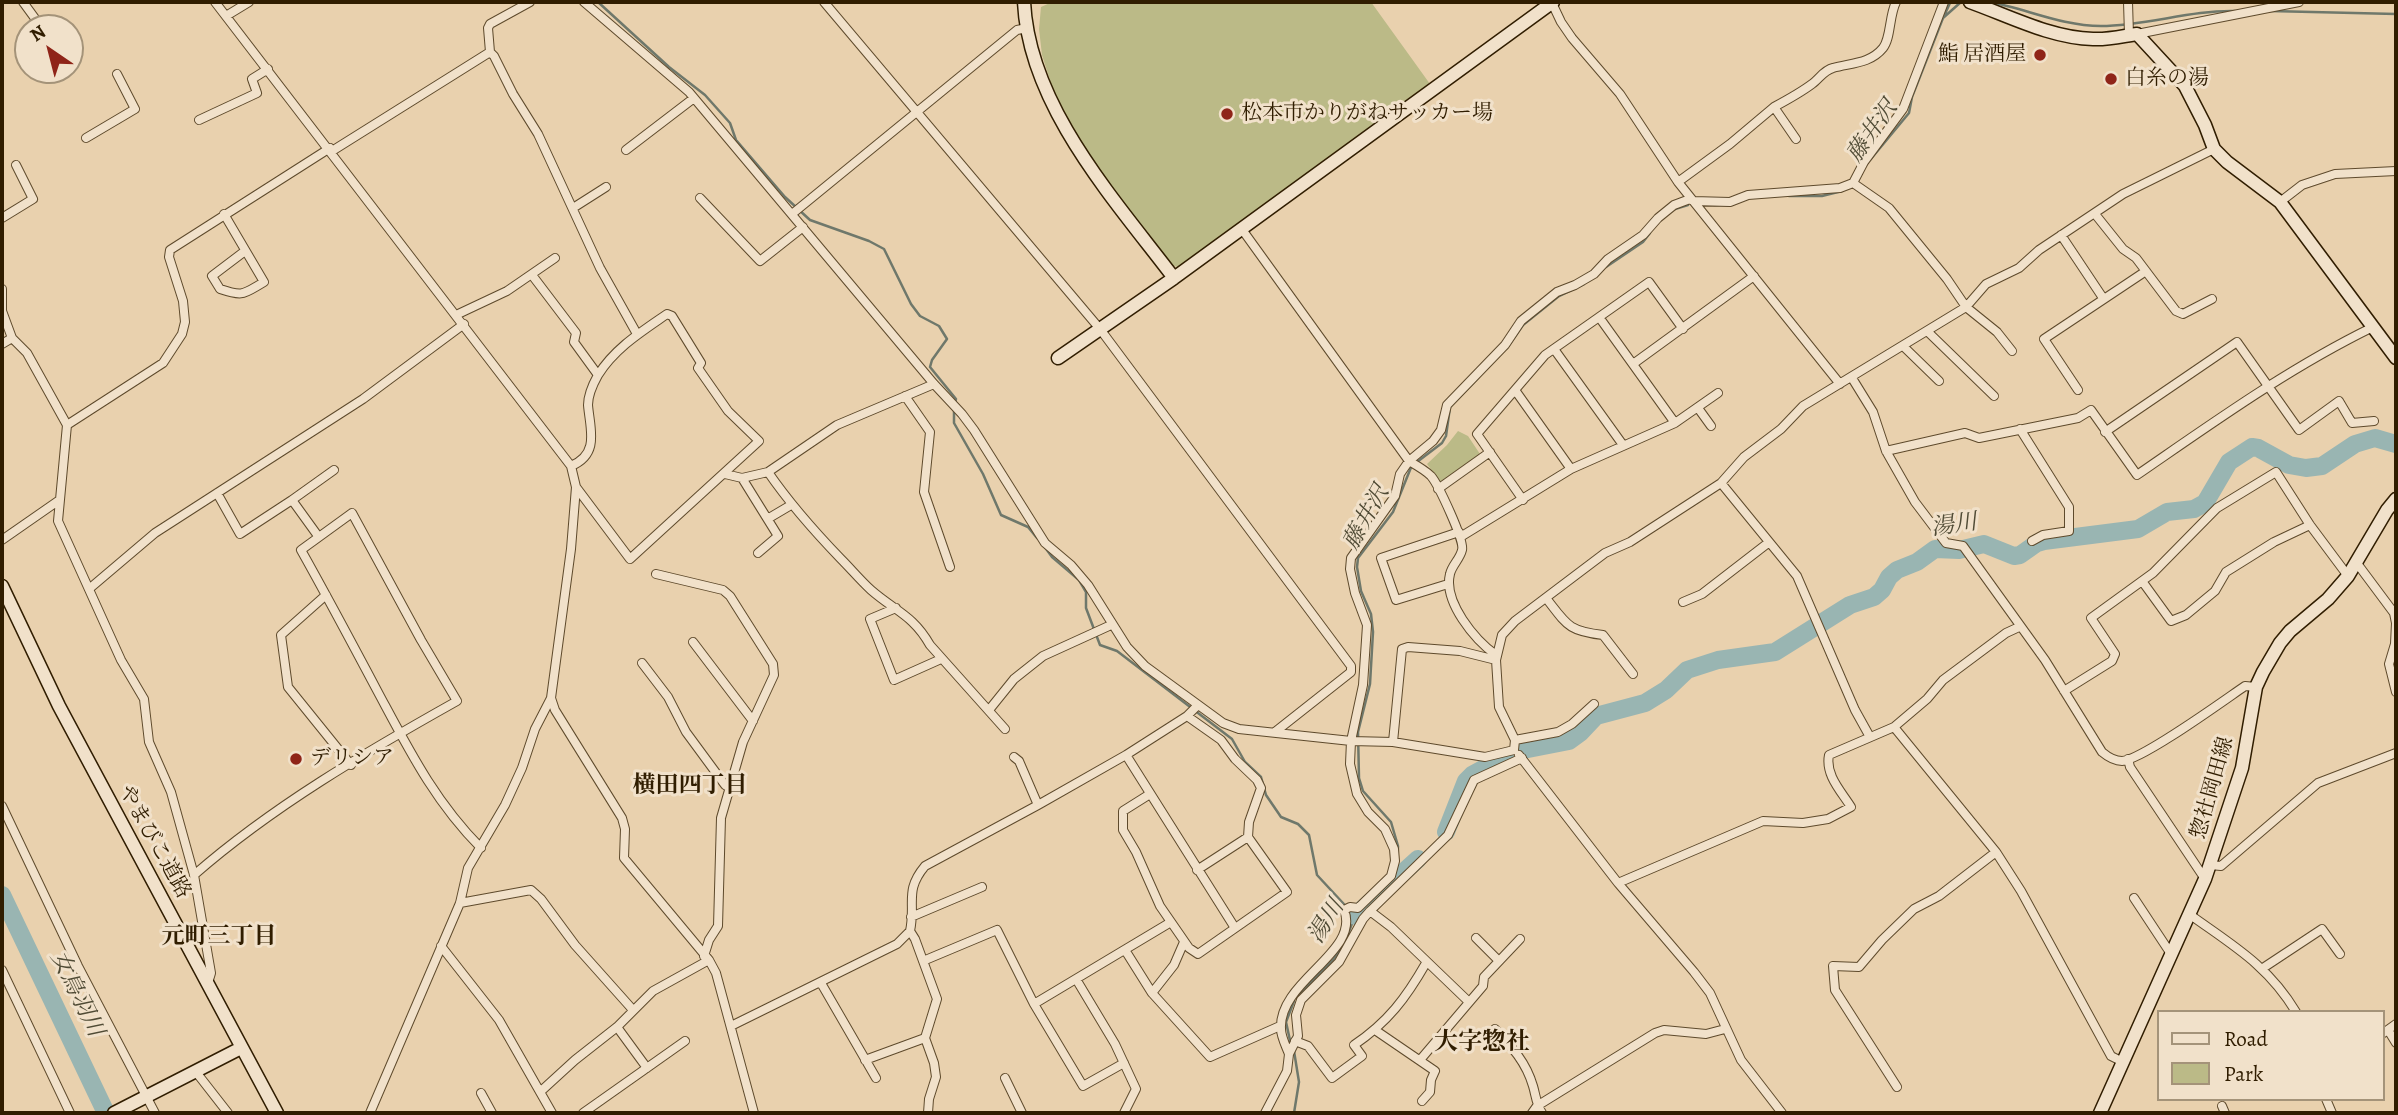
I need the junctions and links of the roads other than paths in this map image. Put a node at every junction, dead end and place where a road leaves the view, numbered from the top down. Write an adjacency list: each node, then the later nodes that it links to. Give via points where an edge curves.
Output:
1 (215, 2): 13 (street)
2 (249, 2): 13 (street)
3 (530, 2): 16 (street, via 490,24)
4 (584, 2): 19 (street)
5 (824, 2): 21 (street)
6 (1024, 2): 14 (street)
7 (1553, 2): 30 (street, via 1560,22 1620,94); 42 (street)
8 (1896, 2): 20 (street, via 1887,40 1874,56 1829,68)
9 (1944, 2): 31 (street, via 1903,109 1864,162)
10 (1970, 2): 15 (street, via 2079,38)
11 (2127, 2): 15 (street)
12 (2299, 2): 15 (street)
13 (226, 16): 17 (street)
14 (1027, 27): 21 (street, via 1017,30); 49 (street, via 1049,94 1079,152)
15 (2133, 35): 25 (street, via 2185,86)
16 (490, 52): 26 (street); 36 (street, via 538,134)
17 (268, 69): 22 (street, via 252,79 257,93); 26 (street)
18 (117, 74): 23 (street, via 135,110)
19 (694, 98): 27 (street); 38 (street)
20 (1774, 107): 24 (street); 30 (street)
21 (917, 111): 38 (street); 58 (street)
22 (200, 120)
23 (86, 138)
24 (1796, 139)
25 (2214, 149): 35 (street); 39 (street, via 2123,194)
26 (331, 150): 37 (street); 54 (street)
27 (626, 150)
28 (16, 165): 40 (street, via 33,199)
29 (2396, 171): 35 (street, via 2335,174 2302,185)
30 (1678, 182): 34 (street)
31 (1855, 185): 34 (street, via 1748,195 1730,202); 53 (street, via 1889,208)
32 (606, 187): 36 (street)
33 (701, 198): 41 (street, via 760,261)
34 (1692, 200): 48 (street); 91 (street, via 1674,205 1594,274 1557,292 1521,321 1505,345 1447,405 1441,430)
35 (2280, 202): 57 (street)
36 (573, 208): 61 (street)
37 (224, 214): 44 (street); 84 (street, via 170,250 185,322 163,363)
38 (792, 214): 41 (street)
39 (2095, 214): 43 (street); 46 (street)
40 (2, 218)
41 (803, 227): 73 (street)
42 (1241, 228): 49 (street); 91 (street)
43 (2061, 235): 51 (street); 53 (street, via 2019,268 1986,284)
44 (245, 251): 44 (street, via 264,282 237,295 220,289 212,275)
45 (555, 258): 47 (street)
46 (2146, 271): 51 (street); 52 (street, via 2183,314)
47 (533, 275): 54 (street); 70 (street, via 576,333 574,342)
48 (1754, 276): 59 (street); 74 (street)
49 (1174, 278): 58 (street)
50 (2, 289): 62 (street, via 2,311)
51 (2103, 298): 77 (street, via 2044,339)
52 (2212, 299)
53 (1966, 307): 60 (street); 66 (street, via 1997,332)
54 (456, 315): 56 (street)
55 (1600, 317): 59 (street, via 1649,282); 65 (street); 69 (street)
56 (464, 324): 92 (street); 101 (street, via 363,399)
57 (2373, 327): 68 (street); 75 (street)
58 (1100, 329): 67 (street); 145 (street, via 1351,666 1351,672)
59 (1682, 329): 69 (street)
60 (1927, 331): 64 (street); 80 (street)
61 (637, 334): 70 (street, via 615,352); 96 (street, via 667,314 672,316 701,363 698,368 728,411 759,441)
62 (12, 338): 63 (street); 84 (street, via 27,353)
63 (2, 344)
64 (1903, 346): 71 (street); 72 (street)
65 (1554, 349): 76 (street); 88 (street)
66 (2011, 351)
67 (1058, 358)
68 (2396, 358)
69 (1633, 364): 83 (street)
70 (598, 375): 92 (street, via 588,403 593,434 586,455)
71 (1852, 378): 74 (street); 89 (street, via 1873,412)
72 (1939, 381)
73 (934, 384): 79 (street); 127 (street, via 962,414 1045,543 1088,585)
74 (1840, 384): 98 (street, via 1803,406 1744,457)
75 (2266, 386): 82 (street, via 2299,430 2339,401 2352,422); 87 (street, via 2137,475); 87 (street, via 2236,342)
76 (1515, 390): 90 (street, via 1477,434); 93 (street)
77 (2078, 390)
78 (1718, 393): 81 (street)
79 (905, 396): 95 (street, via 837,425); 116 (street, via 930,432 924,492)
80 (1994, 397)
81 (1698, 408): 83 (street); 85 (street)
82 (2374, 421)
83 (1675, 423): 88 (street)
84 (67, 425): 105 (street)
85 (1711, 426)
86 (2020, 429): 87 (street, via 2078,418 2091,410); 89 (street, via 1979,438 1965,433); 112 (street, via 2069,508 2069,531)
87 (2105, 432)
88 (1623, 444): 93 (street)
89 (1886, 451): 128 (street, via 1929,522 1946,543 1964,546)
90 (1490, 452): 100 (street); 104 (street)
91 (1413, 463): 100 (street, via 1432,477); 149 (street, via 1400,474 1395,496 1351,558 1355,593 1367,625 1363,685)
92 (571, 466): 99 (street)
93 (1571, 469): 104 (street)
94 (334, 470): 103 (street)
95 (768, 472): 97 (street); 106 (street)
96 (725, 474): 97 (street); 99 (street, via 630,559)
97 (742, 478): 107 (street)
98 (1721, 484): 113 (street); 124 (street, via 1605,553)
99 (576, 487): 137 (street)
100 (1438, 489): 109 (street)
101 (217, 493): 103 (street, via 240,534); 122 (street, via 155,533)
102 (2396, 499): 115 (street, 惣社岡田線)
103 (292, 500): 110 (street)
104 (1523, 500): 109 (street)
105 (58, 501): 111 (street); 122 (street, via 58,521)
106 (791, 505): 107 (street); 126 (street, via 872,591)
107 (769, 518): 114 (street, via 778,536)
108 (2309, 525): 118 (street); 119 (street, via 2226,572 2215,591 2171,621); 119 (street, via 2276,472 2217,508)
109 (1460, 534): 120 (street, via 1462,550); 120 (street, via 1381,558 1396,600)
110 (318, 537): 123 (street, via 301,550); 146 (street, via 352,513 457,701)
111 (2, 540)
112 (2032, 541)
113 (1768, 542): 125 (street, via 1702,594); 147 (street, via 1797,576)
114 (758, 553)
115 (2356, 562): 118 (street, 惣社岡田線); 136 (street, via 2394,613 2395,644 2389,664)
116 (950, 567)
117 (656, 574): 142 (street, via 723,590 730,596 773,664 774,675)
118 (2348, 576): 134 (street, 惣社岡田線, via 2280,643)
119 (2142, 581): 135 (street, via 2091,618 2115,654 2112,662)
120 (1448, 584): 130 (street, via 1463,618)
121 (2, 586): 193 (street, やまびこ道路, via 58,706)
122 (89, 589): 167 (street, via 144,699 149,742 171,792)
123 (327, 595): 146 (street); 157 (street, via 281,635 288,687)
124 (1546, 598): 130 (street, via 1502,635); 133 (street, via 1568,626 1603,635)
125 (1683, 602)
126 (896, 608): 131 (street, via 921,630); 131 (street, via 870,619 894,680)
127 (1111, 625): 139 (street, via 1144,666); 140 (street, via 1044,656 1014,679)
128 (2020, 627): 135 (street); 143 (street, via 1943,680)
129 (693, 642): 142 (street)
130 (1496, 658): 148 (street, via 1499,707); 150 (street, via 1460,650 1402,649)
131 (941, 659): 140 (street)
132 (642, 663): 158 (street, via 668,697 686,732)
133 (1633, 674)
134 (2256, 687): 156 (street, via 2245,686); 165 (street, 惣社岡田線, via 2242,768)
135 (2064, 691): 156 (street, via 2102,752 2121,761)
136 (2396, 692)
137 (551, 698): 163 (street, via 523,768); 186 (street, via 622,818 624,858)
138 (1594, 704): 148 (street, via 1558,732)
139 (1198, 705): 141 (street); 145 (street, via 1239,729)
140 (989, 710): 144 (street)
141 (1187, 716): 153 (street); 162 (street, via 1221,740 1257,780 1261,789)
142 (753, 721): 158 (street)
143 (1894, 727): 147 (street); 164 (street)
144 (1005, 729)
145 (1275, 732): 149 (street)
146 (400, 733): 157 (street); 163 (street, via 456,823)
147 (1870, 737): 169 (street, via 1829,755 1830,773 1851,807 1829,819 1763,821)
148 (1515, 740): 151 (street)
149 (1350, 741): 150 (street); 202 (street, via 1357,794 1390,837 1393,870 1358,908 1344,910 1347,924 1338,943 1288,999)
150 (1394, 742): 151 (street, via 1485,757)
151 (1514, 750): 155 (street)
152 (2396, 753): 165 (street, via 2318,783 2221,866)
153 (1126, 755): 159 (street); 160 (street)
154 (1014, 757): 160 (street)
155 (1522, 758): 169 (street); 173 (street, via 1474,780 1448,835)
156 (2128, 759): 168 (street)
157 (351, 765): 167 (street, via 234,841)
158 (730, 788): 186 (street, via 721,818 718,926 709,940)
159 (1150, 794): 166 (street); 176 (street, via 1123,811 1123,830)
160 (1038, 805): 175 (street, via 925,866 912,888)
161 (2, 806): 225 (street)
162 (1248, 837): 166 (street); 177 (street, via 1287,892)
163 (481, 848): 172 (street, via 468,868)
164 (1996, 852): 216 (street, via 2111,1056); 222 (street, via 1939,896 1914,909 1859,967 1833,966 1835,990)
165 (2210, 865): 168 (street, 惣社岡田線)
166 (1197, 870): 177 (street)
167 (194, 875): 193 (street, via 211,973)
168 (2205, 879): 174 (street, 惣社岡田線)
169 (1618, 883): 205 (street, via 1695,972)
170 (982, 887): 175 (street)
171 (2134, 898): 184 (street)
172 (460, 904): 182 (street); 198 (street, via 531,890)
173 (1370, 911): 189 (street); 210 (street, via 1339,962 1301,1000)
174 (2189, 914): 184 (street, 惣社岡田線); 190 (street)
175 (911, 916): 178 (street)
176 (1171, 922): 181 (street); 183 (street)
177 (1235, 928): 181 (street, via 1198,954)
178 (910, 931): 187 (street); 194 (street, via 897,944)
179 (1476, 938): 188 (street)
180 (1520, 939): 188 (street)
181 (1184, 942): 195 (street, via 1174,965)
182 (440, 946): 223 (street, via 499,1020); 233 (street)
183 (1125, 950): 192 (street); 195 (street)
184 (2171, 954): 216 (street, 惣社岡田線)
185 (2340, 954): 190 (street, via 2322,929)
186 (706, 958): 198 (street, via 653,991); 201 (street, via 716,973)
187 (923, 961): 197 (street, via 997,930); 208 (street, via 937,999)
188 (1499, 961): 196 (street)
189 (1426, 963): 196 (street); 206 (street, via 1406,998)
190 (2263, 968): 199 (street)
191 (2, 970): 228 (street)
192 (1076, 979): 197 (street); 217 (street)
193 (208, 983): 212 (street, やまびこ道路)
194 (821, 983): 201 (street); 214 (street)
195 (1152, 993): 202 (street, via 1210,1057)
196 (1469, 1002): 215 (street)
197 (1034, 1004): 217 (street, via 1083,1086)
198 (633, 1010): 203 (street)
199 (2295, 1010)
200 (2396, 1024): 207 (street)
201 (730, 1026): 237 (street)
202 (1280, 1026): 213 (street)
203 (617, 1027): 218 (street); 223 (street)
204 (1495, 1029): 227 (street, via 1521,1056)
205 (1725, 1029): 227 (street, via 1706,1034 1655,1033); 242 (street, via 1741,1060)
206 (1375, 1030): 210 (street, via 1354,1045 1362,1056 1332,1079 1308,1046); 215 (street)
207 (2385, 1032): 211 (street)
208 (925, 1038): 214 (street); 238 (street, via 936,1077)
209 (685, 1041): 218 (street)
210 (1295, 1041): 213 (street)
211 (2396, 1043)
212 (241, 1048): 219 (street); 232 (street, やまびこ道路)
213 (1289, 1054): 241 (street, via 1287,1071)
214 (865, 1060): 220 (street)
215 (1420, 1060): 226 (street, via 1435,1071 1430,1092)
216 (2123, 1062): 243 (street, 惣社岡田線)
217 (1124, 1063): 240 (street, via 1136,1089)
218 (647, 1068): 236 (street)
219 (197, 1072): 225 (street); 231 (street)
220 (876, 1078)
221 (1006, 1078): 239 (street)
222 (1897, 1087)
223 (540, 1092): 235 (street)
224 (481, 1093): 234 (street)
225 (143, 1099): 229 (street); 230 (street)
226 (1422, 1101)
227 (1537, 1111)
228 (70, 1113)
229 (114, 1113)
230 (155, 1113)
231 (228, 1113)
232 (276, 1113)
233 (370, 1113)
234 (492, 1113)
235 (552, 1113)
236 (583, 1113)
237 (754, 1113)
238 (928, 1113)
239 (1022, 1113)
240 (1124, 1113)
241 (1265, 1113)
242 (1782, 1113)
243 (2100, 1113)

